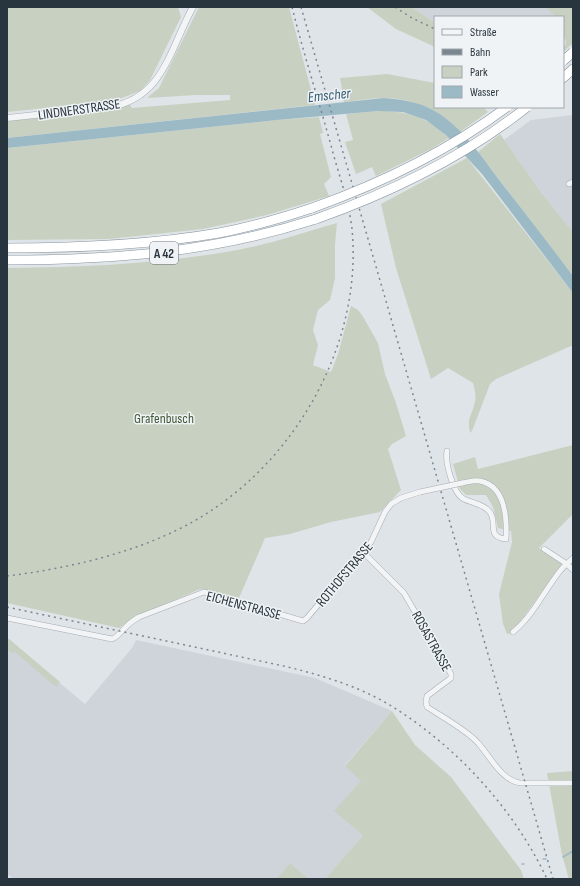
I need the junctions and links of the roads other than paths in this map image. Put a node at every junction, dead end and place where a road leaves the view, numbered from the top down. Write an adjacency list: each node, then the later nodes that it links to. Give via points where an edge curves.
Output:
1 (193, 7): 8 (street, LINDNERSTRASSE, via 160,74 150,88 135,99 110,107)
2 (573, 52): 3 (highway, bridge)
3 (564, 60)
4 (573, 69): 5 (highway)
5 (564, 77)
6 (506, 108): 9 (highway, A 42, bridge, via 448,147 361,190 254,225 167,240 105,246)
7 (526, 108): 10 (highway, A 42, bridge, via 433,169 366,201 316,219 223,244 181,250 106,258)
8 (7, 118)
9 (7, 248)
10 (7, 260)
11 (447, 451): 13 (street, ROTHOFSTRASSE, bridge, via 448,466 457,493 463,499 488,510 492,515 495,535 506,539 506,513 502,500 491,485 482,481 472,481 462,483 420,492 401,498 385,512 374,538)
12 (544, 549): 15 (street)
13 (363, 552): 18 (street, ROTHOFSTRASSE); 20 (street, ROSASTRASSE, via 404,593 451,674 451,678 427,696 428,707 477,741 501,772 511,780 520,783)
14 (573, 558): 15 (street)
15 (567, 564): 16 (street); 19 (street, via 519,628)
16 (573, 570)
17 (7, 618): 18 (street, EICHENSTRASSE, via 112,640 139,617 204,592)
18 (303, 621)
19 (513, 632)
20 (573, 782)

